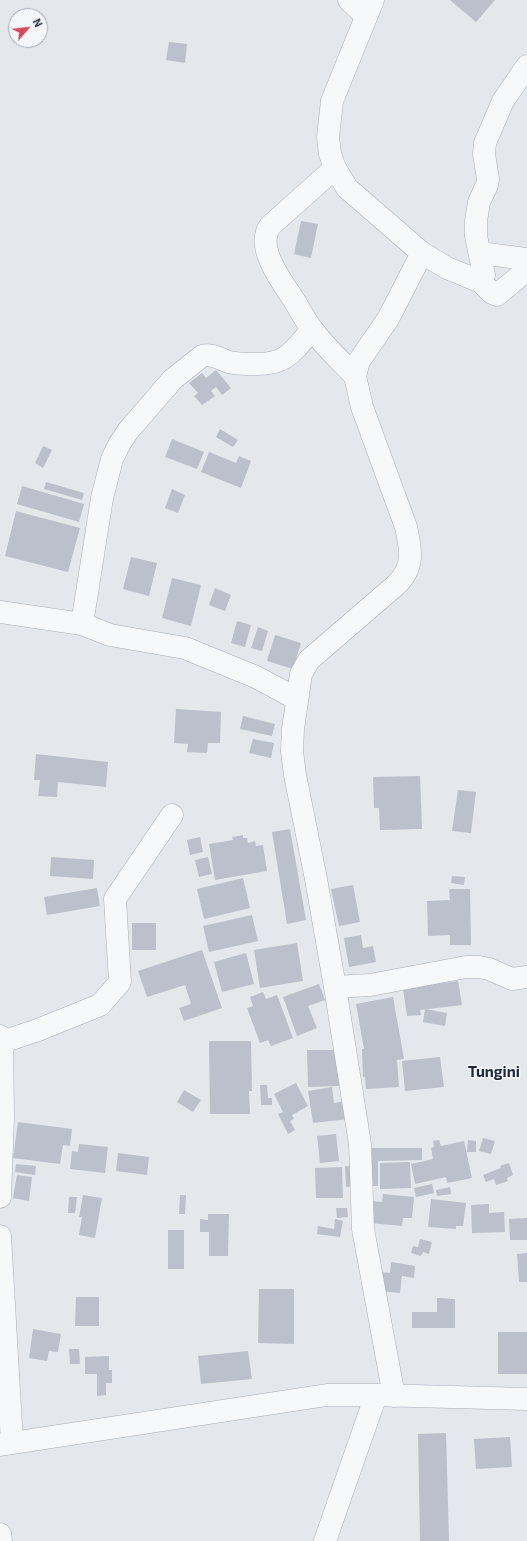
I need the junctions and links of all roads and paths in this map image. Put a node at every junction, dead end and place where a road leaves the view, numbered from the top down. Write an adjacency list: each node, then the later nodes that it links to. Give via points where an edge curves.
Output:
1 (349, 0): 2 (street)
2 (370, 8): 4 (street, via 332,101 328,137)
3 (527, 66): 6 (street, via 503,101 485,143 488,179 479,202 476,221)
4 (335, 168): 5 (street, via 348,188); 10 (street, via 279,217 266,234 267,249 275,271)
5 (422, 253): 9 (street, via 447,268); 11 (street, via 388,319 359,361)
6 (480, 253): 7 (street); 9 (street, via 484,275)
7 (527, 259)
8 (527, 270): 9 (street, via 497,295)
9 (480, 281)
10 (312, 330): 11 (street); 13 (street, via 292,352 274,363 243,364 202,356 173,379 128,431 112,459 102,498)
11 (355, 376): 14 (street, via 362,407 406,527 410,546 409,564 405,577 309,660 301,674)
12 (0, 612): 13 (street)
13 (82, 624): 14 (street, via 110,635 185,648 256,677)
14 (297, 699): 17 (street, via 292,751 295,775)
15 (172, 815): 18 (street, via 115,899 120,982 100,1005 38,1030)
16 (527, 977): 17 (street, via 512,979 489,969 466,967 370,985)
17 (335, 987): 22 (street, via 360,1144 363,1229)
18 (1, 1039): 19 (street)
19 (1, 1117): 20 (street)
20 (0, 1197)
21 (0, 1236): 24 (street)
22 (385, 1395): 23 (street); 24 (street, via 327,1395); 27 (street)
23 (527, 1399)
24 (6, 1444)
25 (0, 1534): 26 (street)
26 (1, 1541)
27 (325, 1541)

